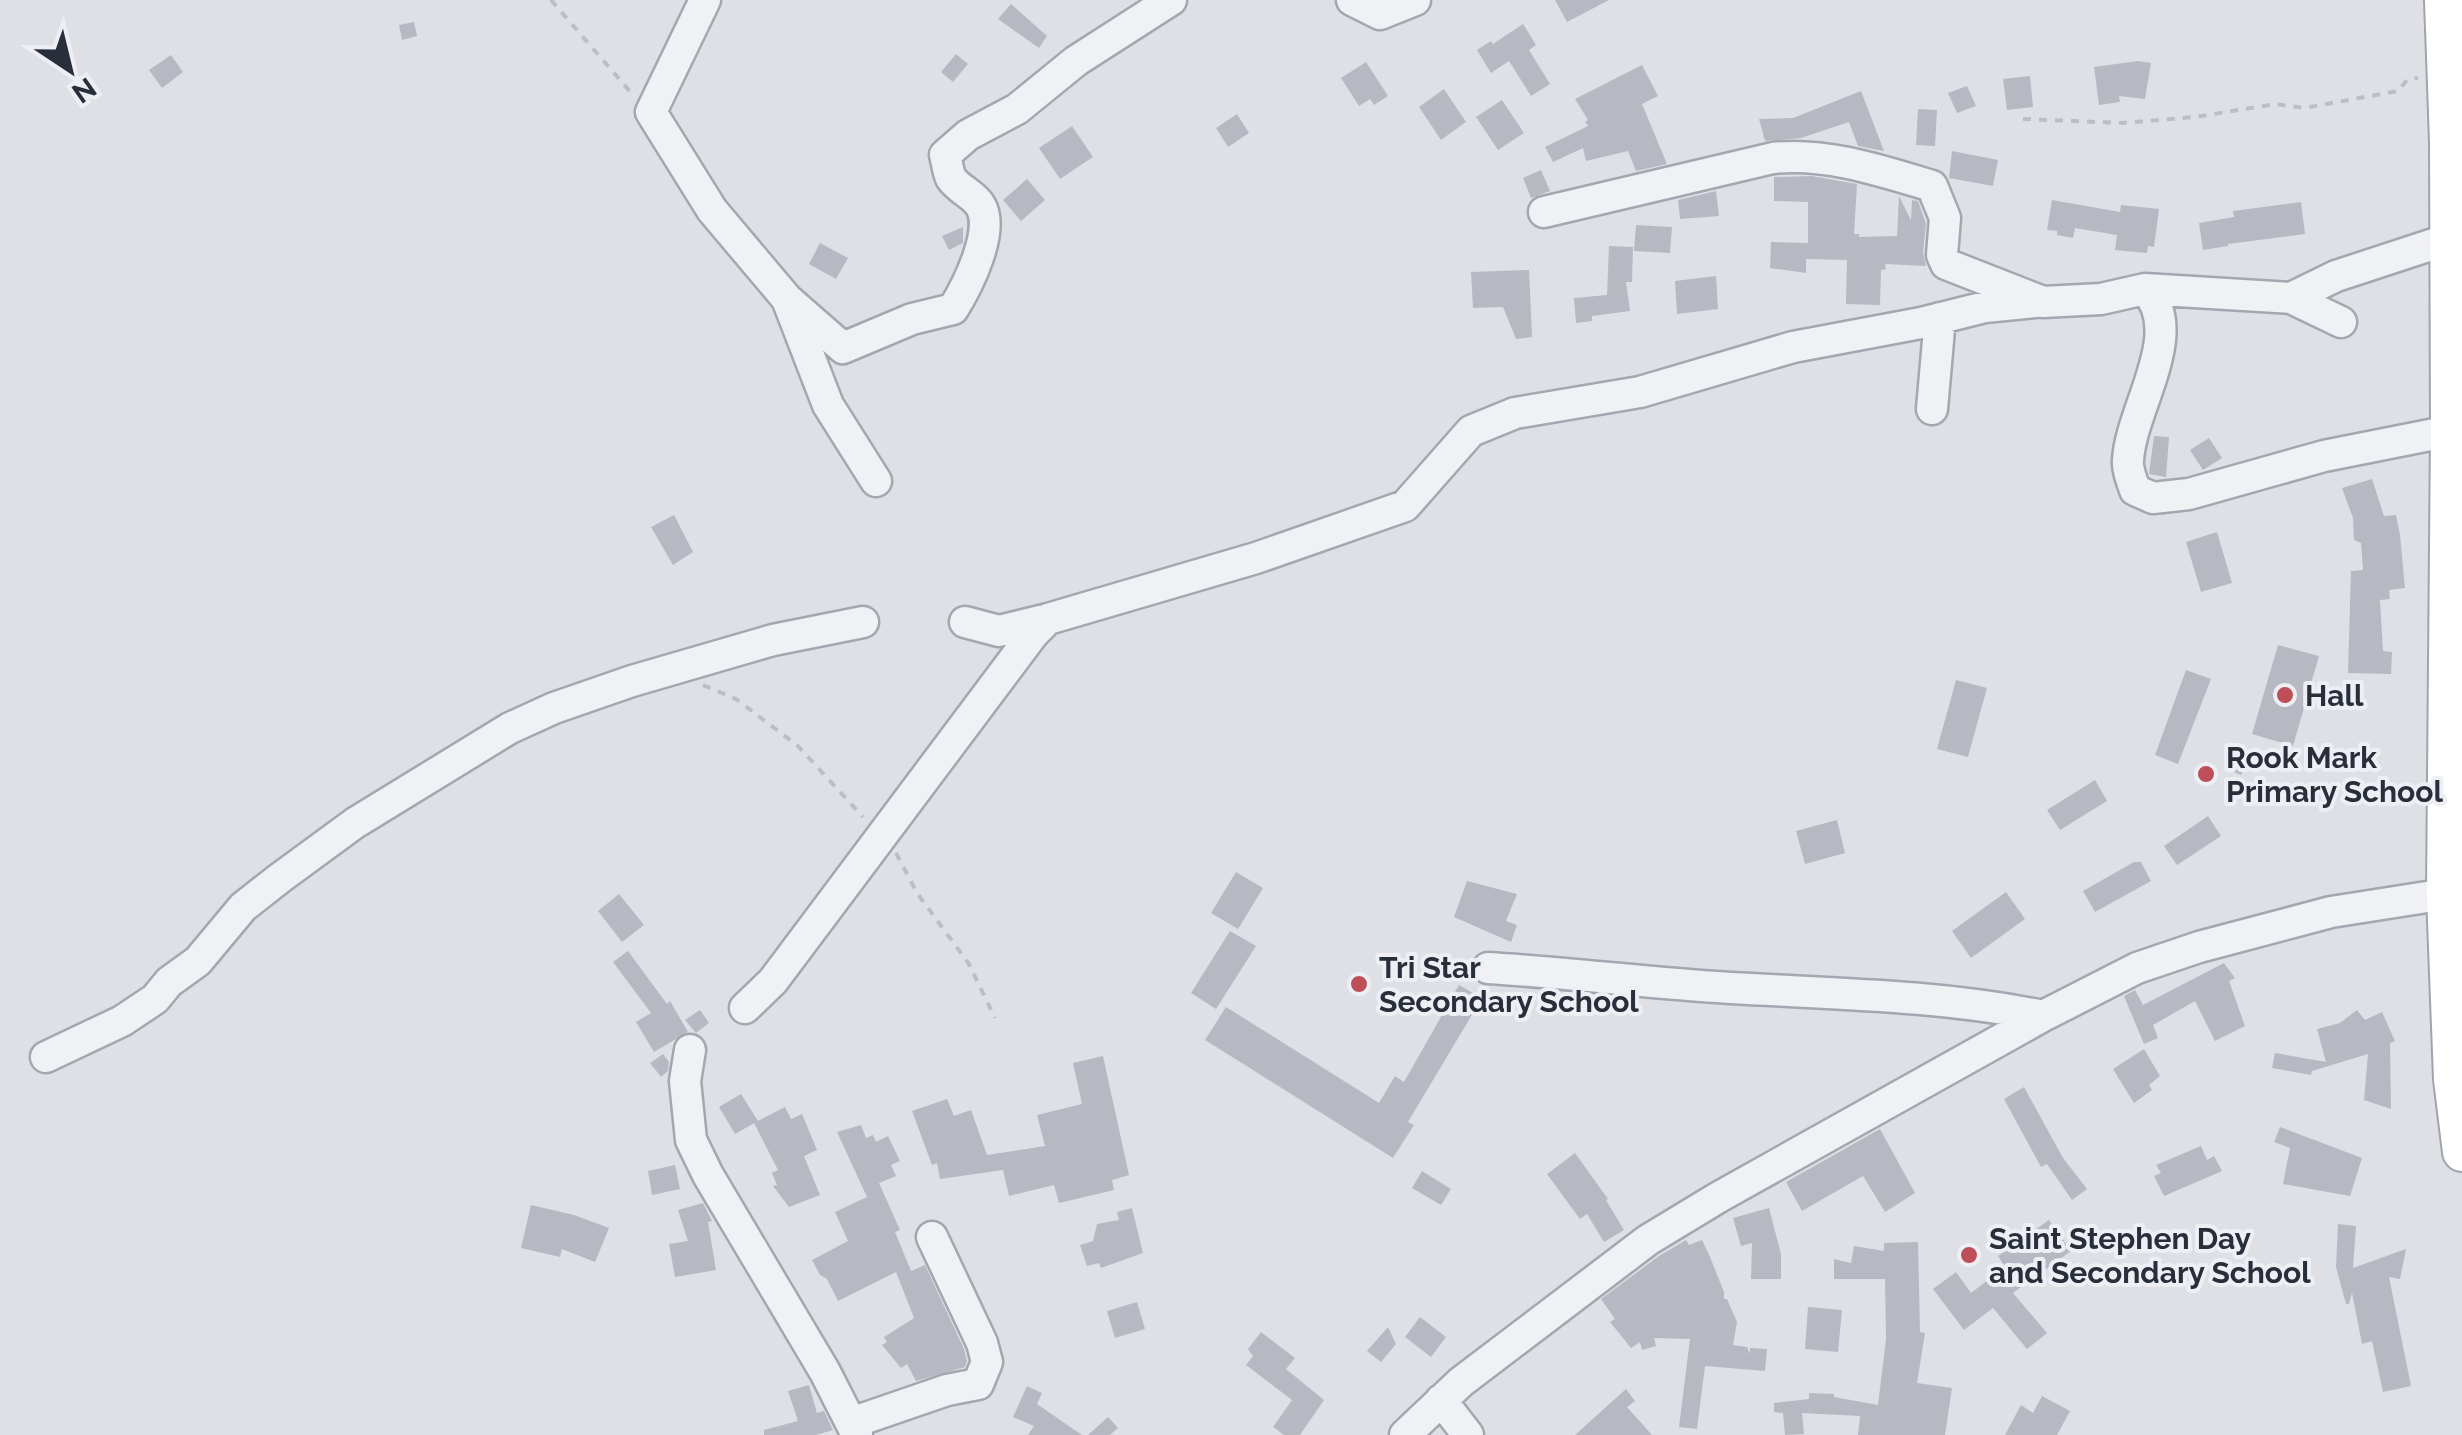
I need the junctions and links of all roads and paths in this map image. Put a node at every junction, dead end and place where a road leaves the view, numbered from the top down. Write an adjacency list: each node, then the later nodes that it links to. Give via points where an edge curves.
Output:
1 (552, 0): 8 (path)
2 (706, 0): 8 (street)
3 (1171, 0): 14 (street, via 945,155 952,180 984,211 983,243 953,309 843,348)
4 (1352, 0): 5 (street, via 1380,14)
5 (1415, 0)
6 (2444, 0): 7 (main road)
7 (2448, 73): 9 (path, via 2304,108 2276,104 2122,123); 11 (main road)
8 (651, 112): 14 (street, via 712,210)
9 (2023, 119)
10 (1544, 212): 15 (street, via 1773,158 1816,157 1932,186 1944,218 1944,262)
11 (2449, 239): 13 (street); 19 (main road)
12 (2145, 289): 13 (street); 15 (street); 19 (street, via 2157,301 2163,330 2127,461 2142,495 2190,494 2324,456)
13 (2290, 298): 17 (street)
14 (787, 299): 20 (street, via 828,405)
15 (2043, 302): 16 (street)
16 (1940, 318): 18 (street); 21 (street, via 1794,347 1640,392 1486,422 1405,506)
17 (2341, 322)
18 (1932, 410)
19 (2450, 431): 24 (main road)
20 (876, 481)
21 (1048, 619): 23 (street, via 1000,630); 26 (street)
22 (863, 622): 25 (street)
23 (964, 622)
24 (2454, 643): 27 (main road)
25 (670, 672): 26 (path, via 736,699 798,746); 34 (street, via 554,708 454,759 354,822 243,907 155,999)
26 (880, 840): 29 (street); 31 (path, via 898,855 916,893 969,964)
27 (2446, 894): 30 (street, via 2332,912 2199,947 2137,968); 32 (main road)
28 (1488, 968): 30 (street, via 1907,996)
29 (745, 1008)
30 (2042, 1016): 37 (street, via 1648,1240)
31 (995, 1018)
32 (2457, 1049): 35 (main road)
33 (690, 1050): 38 (street, via 685,1081 691,1140)
34 (46, 1057)
35 (2462, 1152)
36 (932, 1237): 38 (street, via 987,1362 978,1384)
37 (1441, 1400): 39 (street); 40 (street)
38 (854, 1429)
39 (1405, 1435)
40 (1468, 1435)

